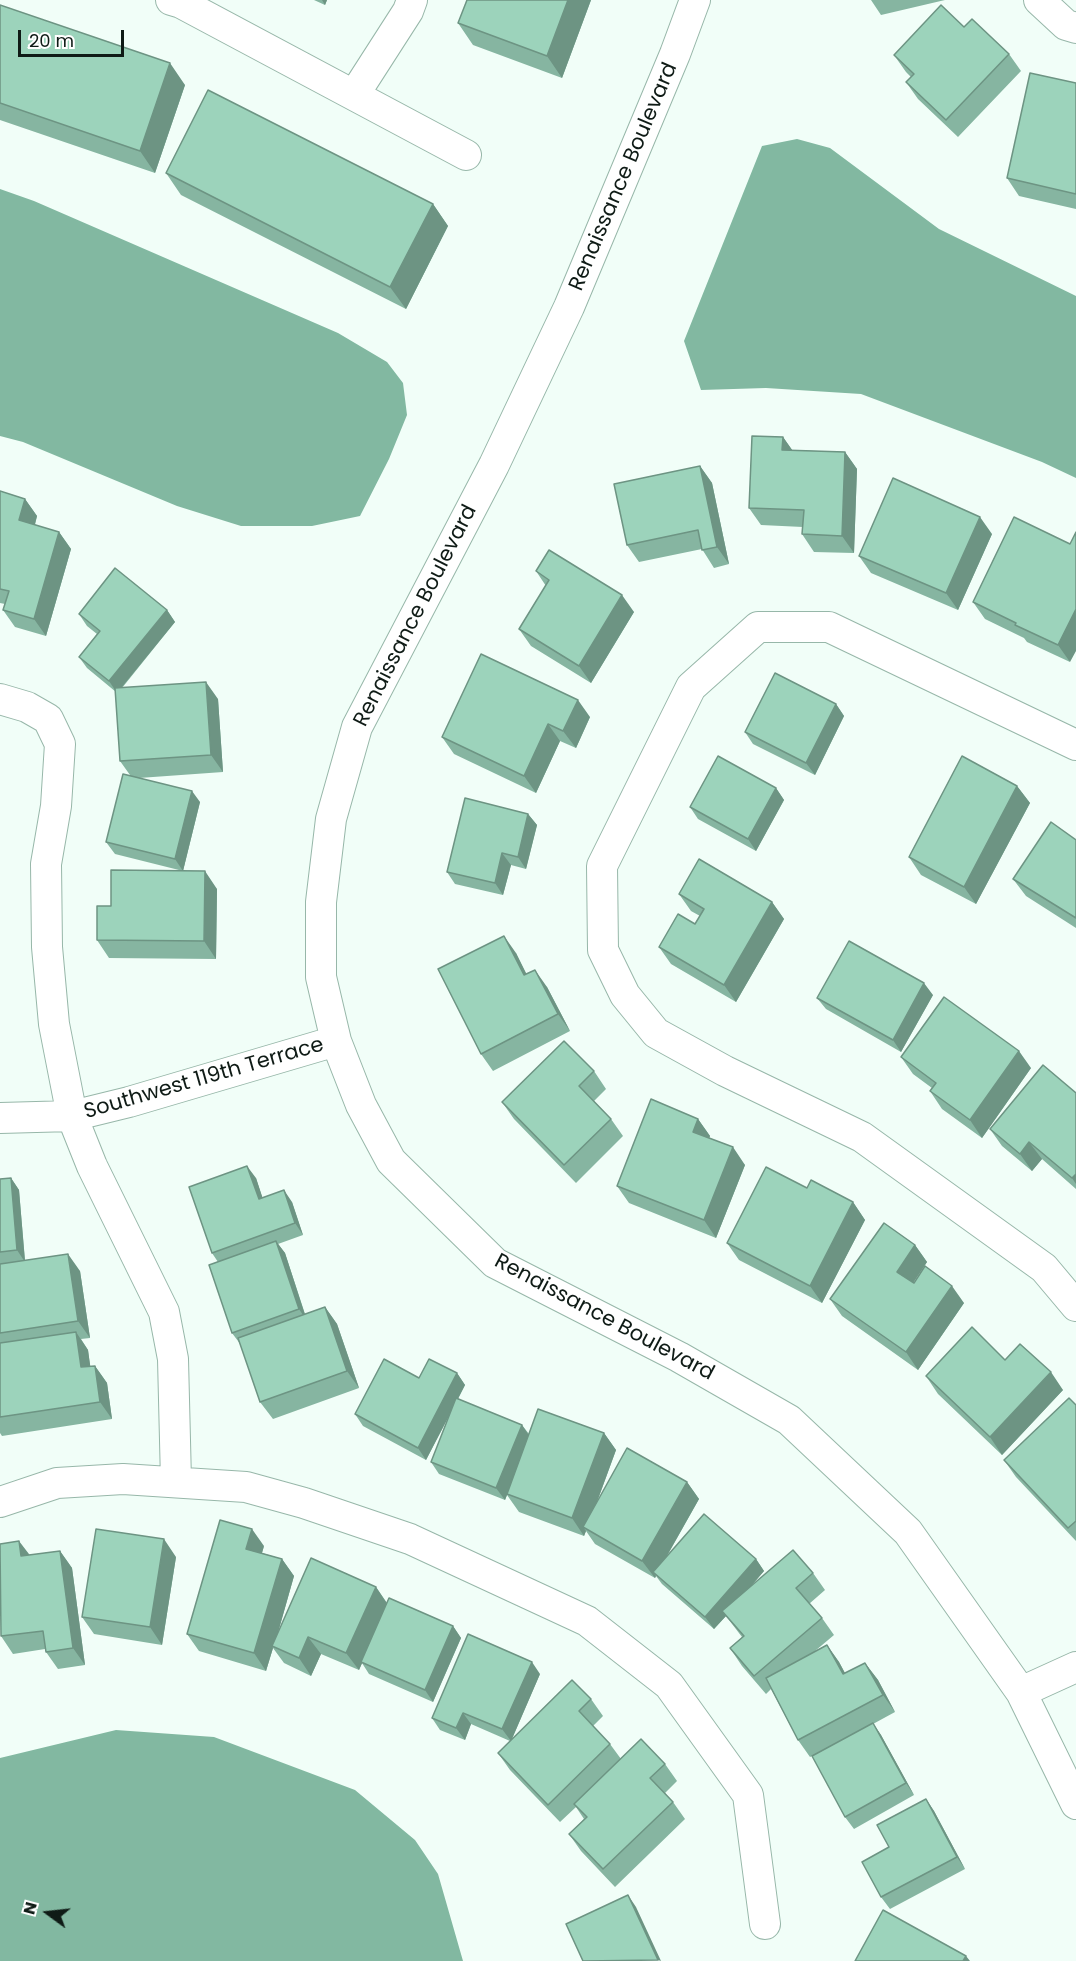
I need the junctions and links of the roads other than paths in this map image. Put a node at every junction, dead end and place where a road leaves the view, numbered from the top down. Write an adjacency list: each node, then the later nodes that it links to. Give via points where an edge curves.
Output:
1 (171, 0): 6 (street)
2 (412, 0): 6 (street)
3 (695, 0): 10 (street, Renaissance Boulevard, via 569,307 494,465 357,727 331,819 321,902 321,977)
4 (1039, 0): 5 (street, via 1066,25)
5 (1076, 28)
6 (354, 95): 7 (street)
7 (466, 155)
8 (0, 699): 11 (street, via 48,719 60,744 56,806 46,864 47,947 54,1024)
9 (1076, 745): 13 (street, via 829,627 758,627 691,687 602,866 603,950 625,995 656,1033 862,1137 1044,1268)
10 (336, 1041): 11 (street, Southwest 119th Terrace); 17 (street, Renaissance Boulevard, via 361,1105 391,1161 495,1263 679,1357 789,1420 908,1532)
11 (72, 1116): 12 (street, Southwest 119th Terrace); 14 (street, via 92,1166 164,1312 173,1359)
12 (0, 1118)
13 (1076, 1306)
14 (176, 1481): 15 (street, via 57,1483); 19 (street, via 246,1487 410,1539 587,1621 669,1685 748,1795)
15 (0, 1502)
16 (1076, 1667): 17 (street)
17 (1021, 1692): 18 (street, Renaissance Boulevard)
18 (1076, 1804)
19 (765, 1924)

